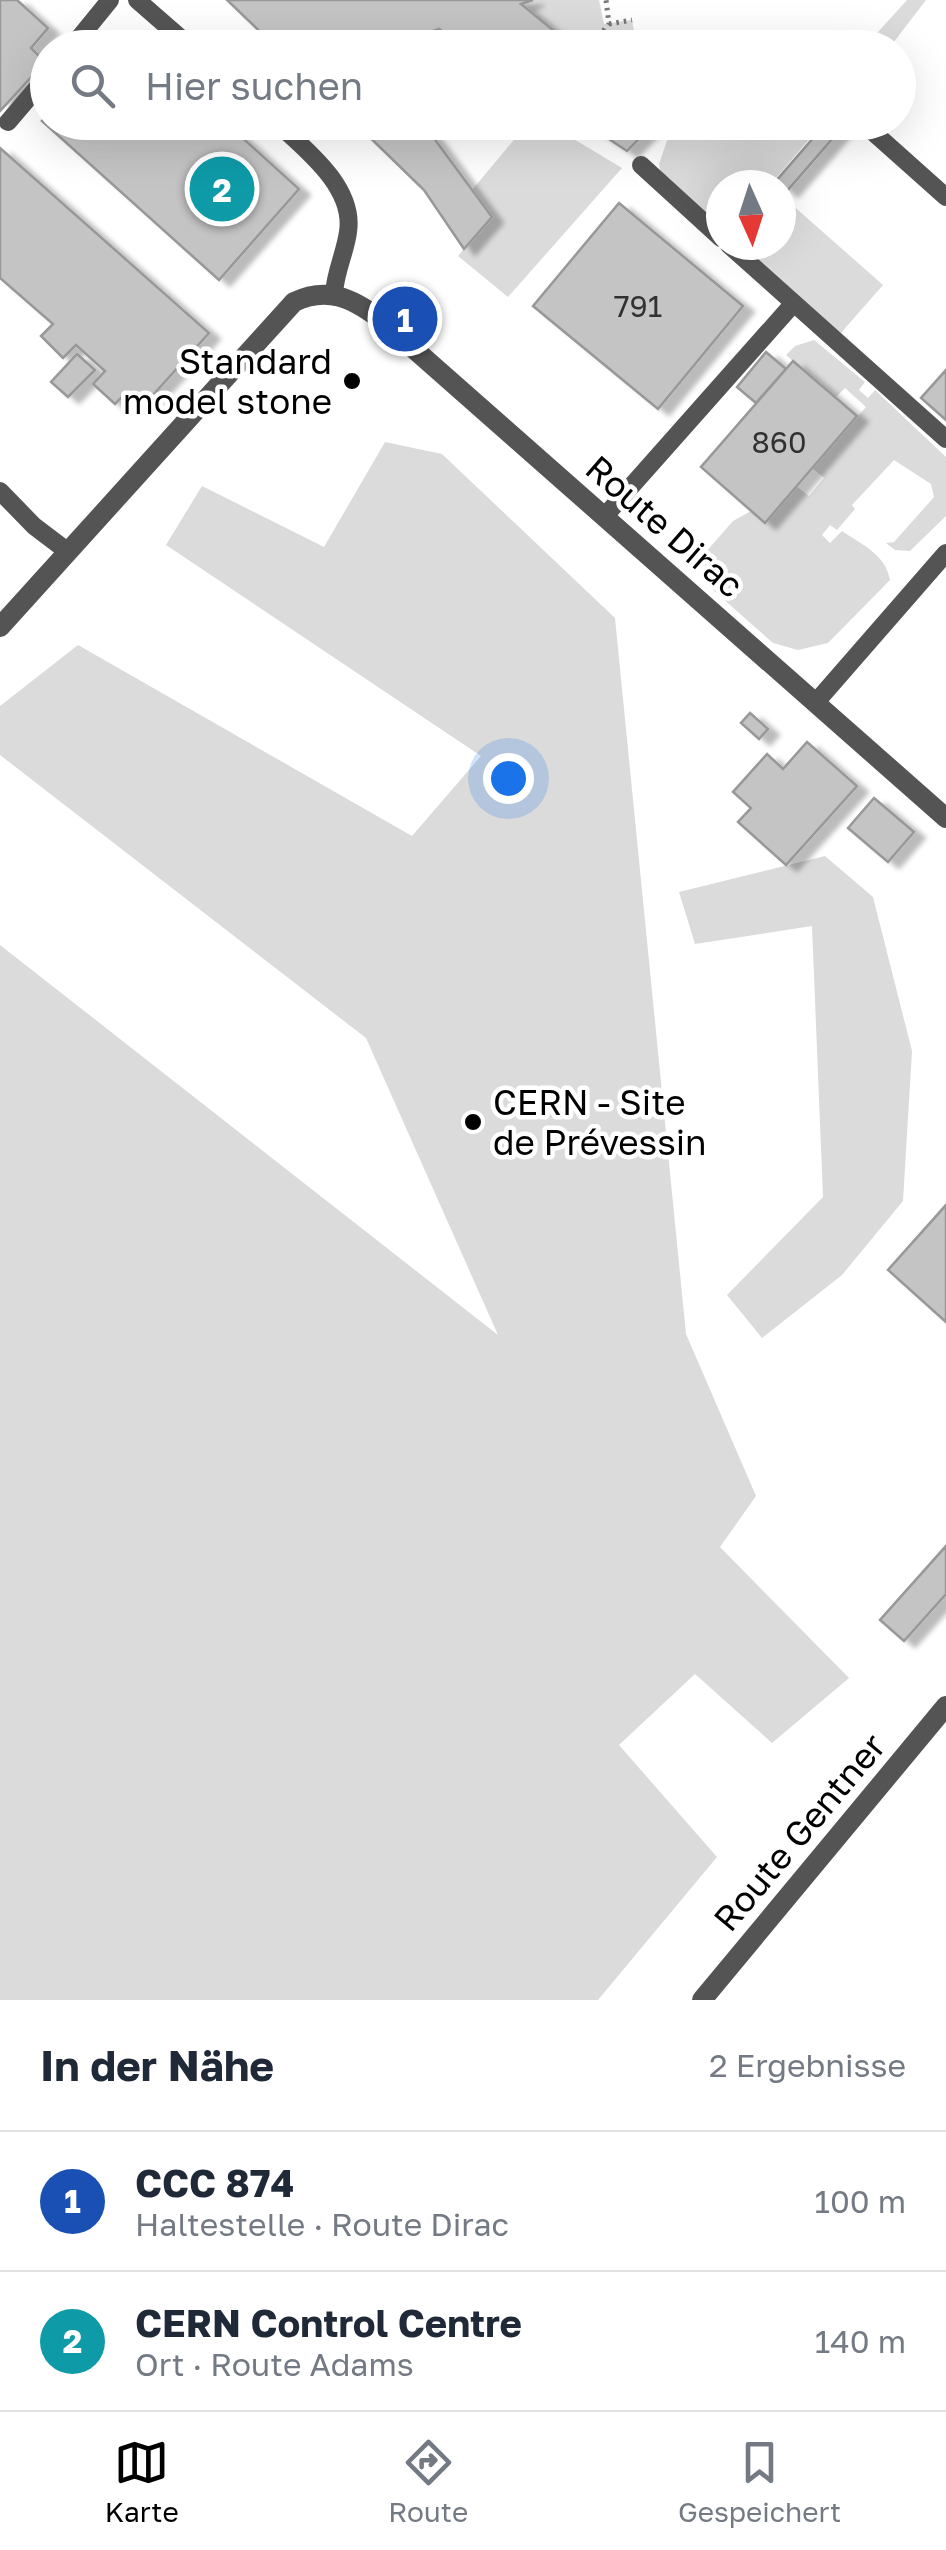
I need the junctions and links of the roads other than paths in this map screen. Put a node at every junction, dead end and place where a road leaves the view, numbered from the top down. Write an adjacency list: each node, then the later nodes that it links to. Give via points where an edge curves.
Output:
1 (110, 0): 3 (lane)
2 (138, 0): 4 (lane)
3 (85, 30)
4 (172, 30)
5 (30, 96): 6 (lane)
6 (8, 122)
7 (296, 140): 13 (lane, via 346,208 348,237)
8 (882, 140): 10 (lane)
9 (642, 166): 11 (lane)
10 (946, 197)
11 (706, 224)
12 (746, 260): 14 (lane)
13 (334, 294): 17 (street, Route Dirac, via 380,319); 18 (street, via 294,302)
14 (794, 304): 15 (lane); 17 (lane)
15 (946, 439)
16 (0, 491): 18 (lane)
17 (604, 517): 21 (street, Route Dirac)
18 (67, 551): 20 (street)
19 (946, 553): 21 (lane)
20 (0, 627)
21 (817, 701): 22 (street, Route Dirac)
22 (946, 818)
23 (946, 1706): 24 (street, Route Gentner)
24 (702, 2000)

